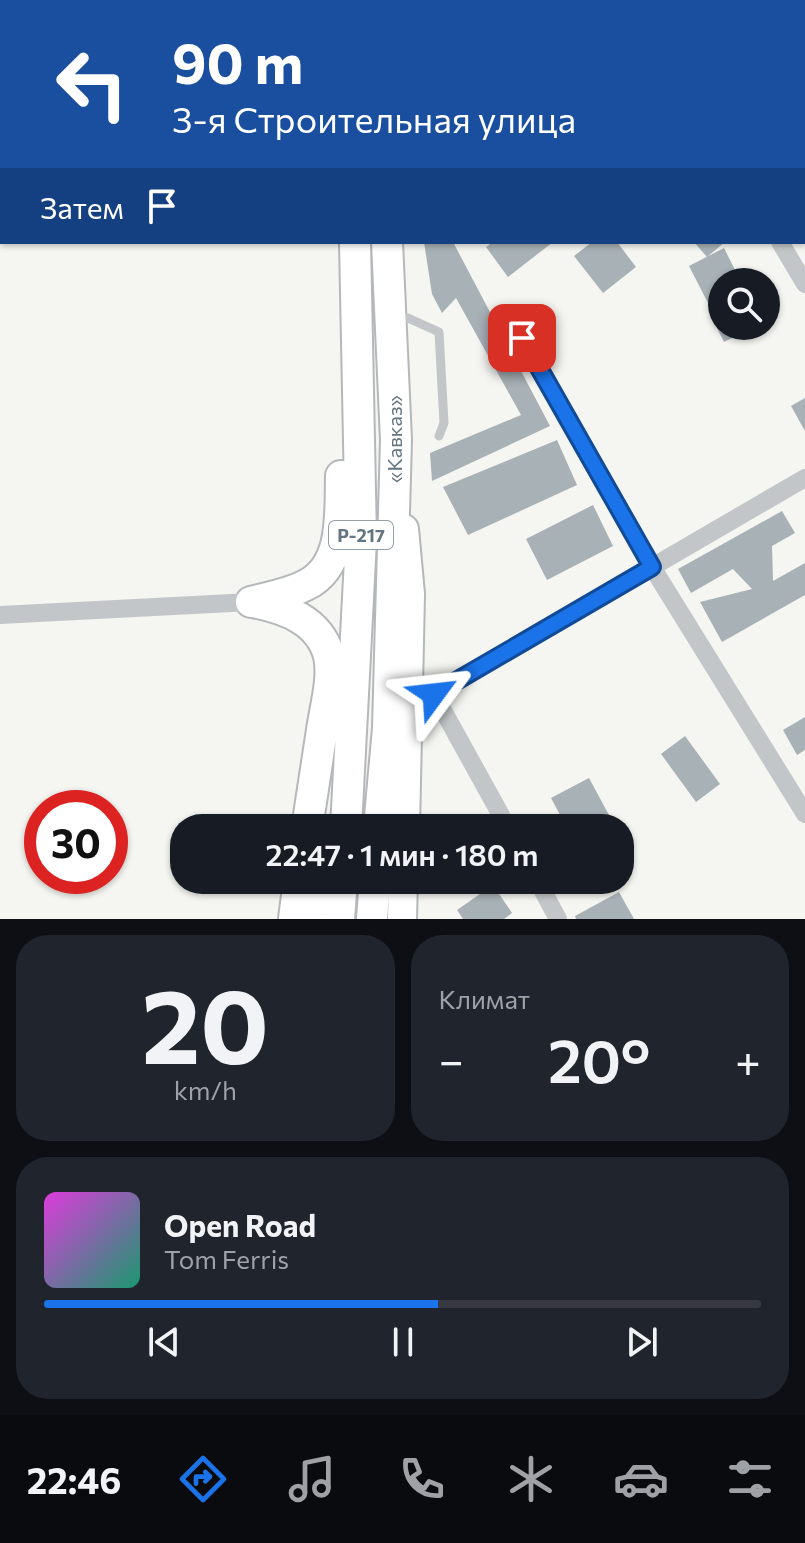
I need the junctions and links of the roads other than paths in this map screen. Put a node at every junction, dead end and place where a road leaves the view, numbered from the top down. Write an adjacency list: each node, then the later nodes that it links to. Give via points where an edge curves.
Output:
1 (342, 244): 13 (highway, via 339,534 323,572 308,585)
2 (355, 244): 12 (highway, «Кавказ» / Р-217)
3 (387, 244): 9 (highway, «Кавказ» / Р-217)
4 (781, 244): 5 (street)
5 (805, 284)
6 (508, 313): 11 (street)
7 (408, 318): 8 (lane, via 439,332 444,423)
8 (439, 436)
9 (396, 440): 18 (highway, «Кавказ» / Р-217, via 388,728); 19 (main road, Р-217, via 410,594)
10 (805, 478): 11 (street)
11 (652, 567): 20 (street, via 434,694); 21 (street)
12 (360, 591): 16 (main road, Р-217); 17 (highway, «Кавказ» / Р-217)
13 (251, 602): 14 (street); 15 (highway, via 295,614 322,640 329,656)
14 (0, 615)
15 (309, 814)
16 (324, 814)
17 (347, 814)
18 (380, 814)
19 (405, 814)
20 (500, 814)
21 (805, 814)
22 (297, 894): 28 (highway)
23 (313, 894): 29 (main road)
24 (341, 894): 30 (highway)
25 (374, 894): 31 (highway)
26 (403, 894): 32 (main road)
27 (545, 894): 33 (street)
28 (294, 919)
29 (310, 919)
30 (339, 919)
31 (372, 919)
32 (402, 919)
33 (558, 919)

